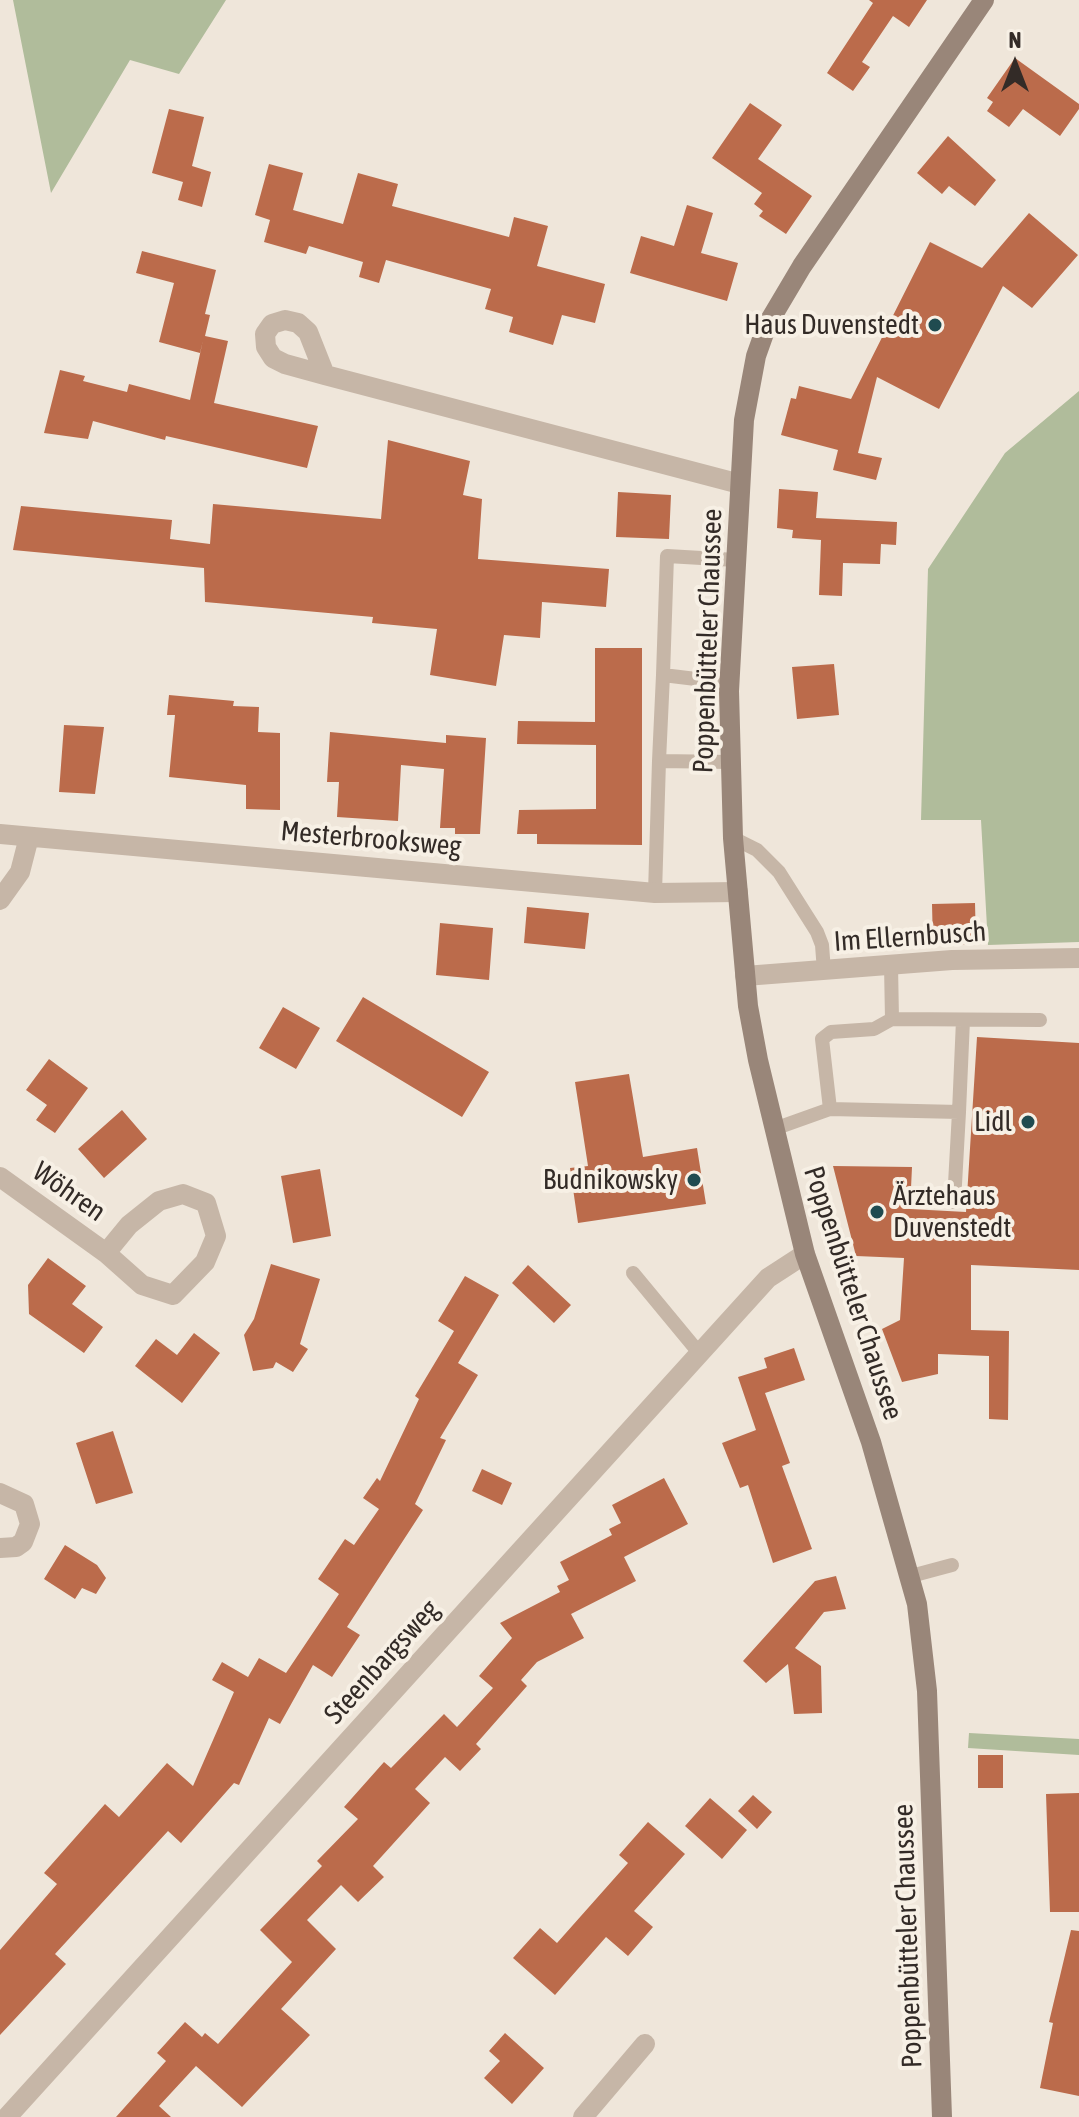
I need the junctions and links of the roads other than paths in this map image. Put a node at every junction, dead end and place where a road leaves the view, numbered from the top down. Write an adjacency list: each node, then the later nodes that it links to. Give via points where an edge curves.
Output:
1 (984, 0): 3 (main road, Poppenbütteler Chaussee, via 767,325 749,388)
2 (325, 375): 3 (street, Poppenbütteler Chaussee)
3 (740, 484): 4 (main road, Poppenbütteler Chaussee)
4 (736, 560): 5 (lane, via 667,556); 6 (main road, Poppenbütteler Chaussee)
5 (663, 675): 6 (lane); 7 (lane)
6 (729, 683): 8 (main road, Poppenbütteler Chaussee)
7 (659, 761): 8 (lane); 13 (lane)
8 (731, 762): 11 (main road, Poppenbütteler Chaussee)
9 (0, 834): 10 (street, Mesterbrooksweg)
10 (29, 837): 13 (street, Mesterbrooksweg); 14 (street, via 20,872)
11 (733, 838): 12 (main road, Poppenbütteler Chaussee); 17 (lane, via 757,850 779,872 817,932)
12 (738, 892): 13 (street, Mesterbrooksweg); 18 (main road, Poppenbütteler Chaussee)
13 (655, 893)
14 (0, 900)
15 (1079, 958): 16 (street, Im Ellernbusch)
16 (891, 965): 17 (street, Im Ellernbusch); 19 (lane)
17 (824, 971): 18 (street, Im Ellernbusch)
18 (745, 976): 24 (main road, Poppenbütteler Chaussee)
19 (892, 1019): 20 (lane); 22 (lane, via 874,1029 831,1032 822,1039)
20 (963, 1020): 21 (lane); 23 (lane)
21 (1040, 1020)
22 (830, 1109): 23 (lane); 24 (lane)
23 (959, 1112): 26 (lane)
24 (774, 1129): 28 (main road, Poppenbütteler Chaussee)
25 (0, 1177): 27 (street, Wöhren)
26 (954, 1202)
27 (106, 1253): 27 (street, Wöhren, via 142,1285 173,1295 205,1262 216,1236 206,1203 183,1194 159,1201)
28 (805, 1254): 30 (street, Steenbargsweg, via 768,1278); 34 (main road, Poppenbütteler Chaussee)
29 (633, 1273): 30 (lane)
30 (700, 1354): 36 (street, Steenbargsweg)
31 (0, 1493): 32 (street, via 24,1504 30,1524 23,1542)
32 (0, 1548)
33 (952, 1565): 34 (lane)
34 (911, 1576): 38 (main road, Poppenbütteler Chaussee, via 927,1691)
35 (645, 2044): 37 (street)
36 (7, 2117)
37 (583, 2117)
38 (942, 2117)

